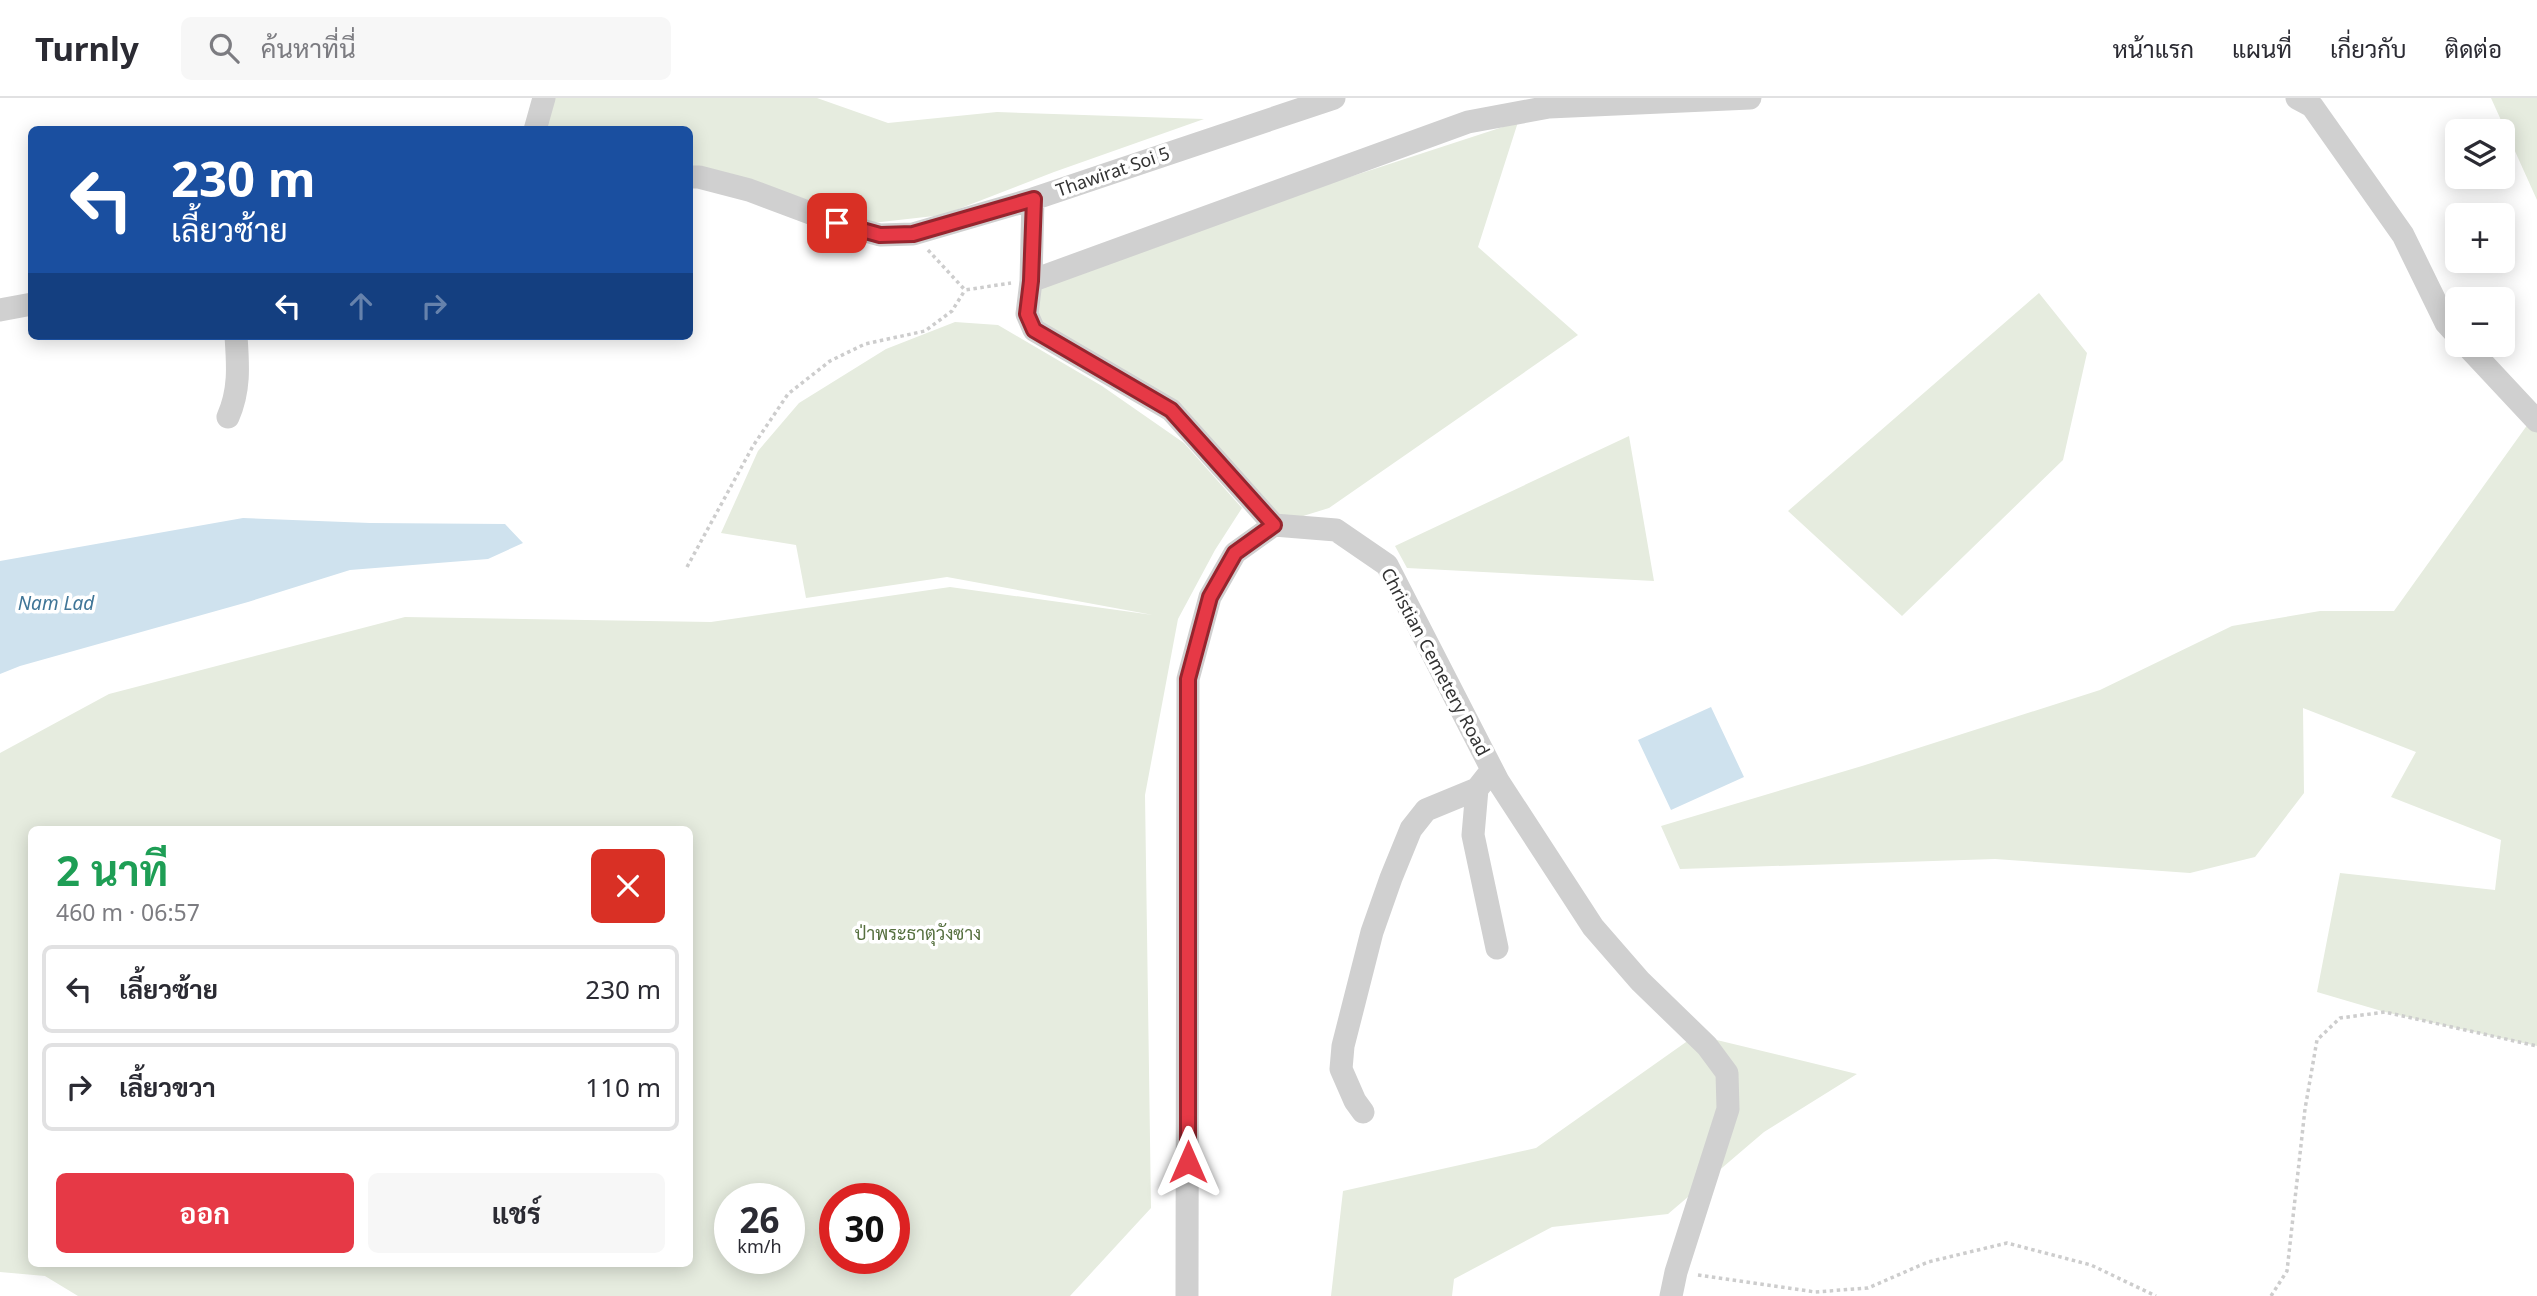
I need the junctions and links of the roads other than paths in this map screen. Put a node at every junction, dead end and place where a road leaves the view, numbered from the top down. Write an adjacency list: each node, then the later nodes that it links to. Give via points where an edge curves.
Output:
1 (544, 98): 5 (street)
2 (1334, 98): 7 (street, Thawirat Soi 5)
3 (1750, 98): 8 (street, via 1549,107 1468,122)
4 (2297, 98): 11 (street, via 2312,106 2403,235)
5 (537, 126)
6 (693, 177): 7 (street, Thawirat Soi 5, via 749,190 880,235 913,234)
7 (1034, 199): 8 (street)
8 (1031, 281): 16 (street, via 1027,314 1034,330 1171,410)
9 (28, 305): 10 (street)
10 (0, 310)
11 (2445, 321)
12 (236, 340): 14 (street, via 239,372)
13 (2477, 357): 15 (street)
14 (228, 417)
15 (2537, 421)
16 (1274, 525): 17 (street, Christian Cemetery Road, via 1336,530 1387,565); 21 (street, via 1235,553 1210,597 1188,679)
17 (1492, 770): 18 (street); 22 (street, Christian Cemetery Road, via 1593,927 1707,1046 1727,1073 1728,1108)
18 (1477, 789): 19 (street, via 1473,835); 20 (street, via 1426,810 1411,829 1387,888 1343,1046 1341,1069)
19 (1497, 948)
20 (1363, 1112)
21 (1187, 1296)
22 (1671, 1296)

